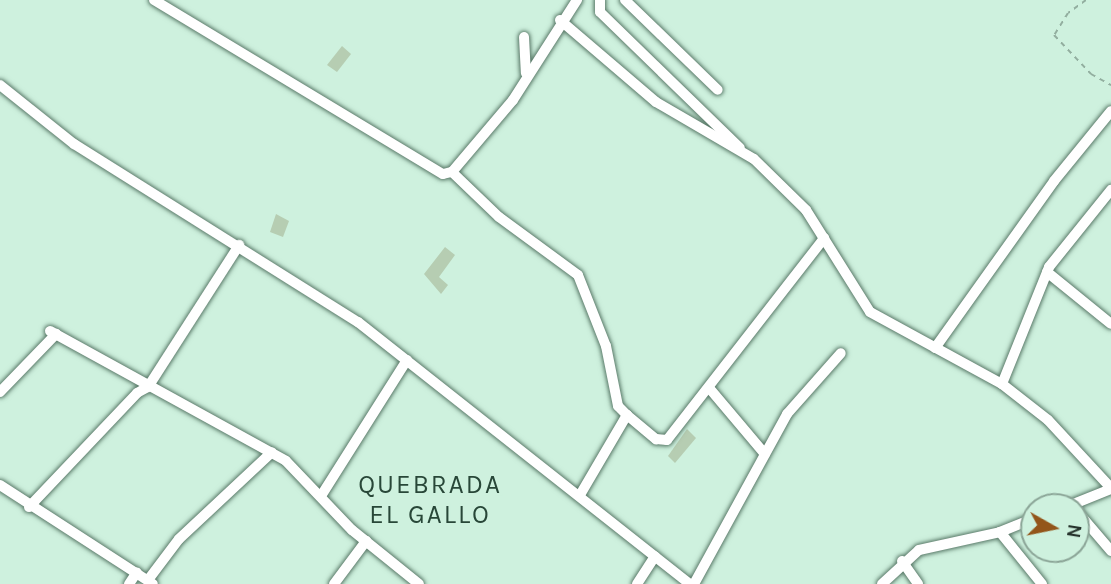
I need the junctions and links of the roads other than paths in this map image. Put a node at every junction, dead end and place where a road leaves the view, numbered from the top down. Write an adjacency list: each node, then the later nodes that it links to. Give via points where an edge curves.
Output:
1 (154, 0): 12 (street, via 433,172)
2 (600, 0): 11 (street, via 600,12 708,111)
3 (625, 0): 9 (street)
4 (576, 1): 5 (street)
5 (560, 20): 7 (street); 11 (street, via 656,102)
6 (524, 37): 7 (street)
7 (526, 77): 12 (street, via 513,100)
8 (0, 85): 15 (street, via 74,144)
9 (718, 90)
10 (1111, 111): 18 (street, via 1054,181)
11 (743, 152): 14 (street, via 806,209)
12 (452, 172): 25 (street, via 499,218 578,275 606,346 618,406)
13 (1111, 190): 16 (street)
14 (824, 238): 18 (street, via 870,312); 23 (street)
15 (239, 245): 20 (street); 22 (street)
16 (1047, 272): 17 (street); 21 (street)
17 (1111, 324)
18 (935, 348): 21 (street)
19 (841, 353): 27 (street, via 796,402)
20 (407, 360): 30 (street); 31 (street)
21 (1002, 384): 29 (street, via 1048,420)
22 (148, 387): 24 (street, via 53,332); 26 (street); 33 (street, via 136,393)
23 (710, 389): 25 (street, via 663,442); 27 (street)
24 (0, 391)
25 (627, 415): 30 (street)
26 (272, 452): 31 (street); 42 (street, via 178,539)
27 (765, 454): 47 (street)
28 (0, 485): 33 (street)
29 (1111, 488): 32 (street)
30 (580, 495): 39 (street)
31 (321, 496): 37 (street)
32 (1090, 498)
33 (29, 507): 41 (street)
34 (1020, 524): 36 (street)
35 (1090, 527): 38 (street)
36 (1000, 532): 40 (street, via 936,544); 50 (street)
37 (366, 541): 44 (street); 45 (street)
38 (1111, 551)
39 (655, 556): 46 (street); 47 (street)
40 (902, 561): 48 (street); 49 (street)
41 (137, 572): 42 (street); 43 (street)
42 (150, 582)
43 (129, 584)
44 (334, 584)
45 (419, 584)
46 (637, 584)
47 (692, 584)
48 (882, 584)
49 (918, 584)
50 (1042, 584)

